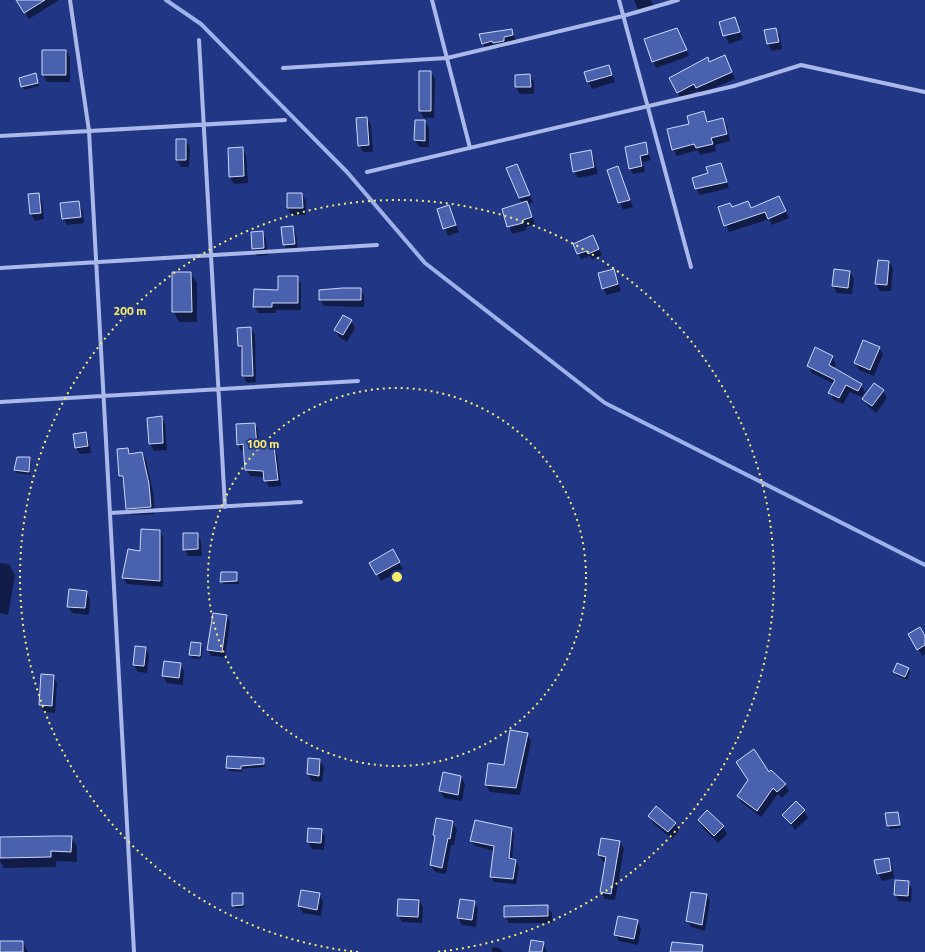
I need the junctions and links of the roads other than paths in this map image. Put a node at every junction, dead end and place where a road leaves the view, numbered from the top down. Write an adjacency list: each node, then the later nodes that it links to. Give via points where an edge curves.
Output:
1 (70, 0): 13 (street)
2 (432, 0): 7 (street)
3 (619, 0): 5 (street)
4 (678, 0): 5 (street)
5 (623, 16): 7 (street); 10 (street)
6 (199, 40): 12 (street)
7 (447, 58): 8 (street); 15 (street)
8 (283, 68)
9 (925, 92): 10 (street, via 801,65 734,86)
10 (648, 106): 15 (street); 20 (street)
11 (285, 120): 12 (street)
12 (204, 124): 13 (street); 18 (street)
13 (88, 131): 14 (street); 19 (street)
14 (0, 136)
15 (470, 148): 16 (street)
16 (366, 172)
17 (377, 245): 18 (street)
18 (211, 255): 19 (street); 23 (street)
19 (96, 262): 21 (street); 24 (street)
20 (691, 267)
21 (0, 268)
22 (358, 381): 23 (street)
23 (218, 389): 24 (street); 27 (street)
24 (103, 396): 25 (street); 28 (street)
25 (0, 402)
26 (301, 502): 27 (street)
27 (225, 506): 28 (street)
28 (110, 513): 29 (street)
29 (134, 952)

